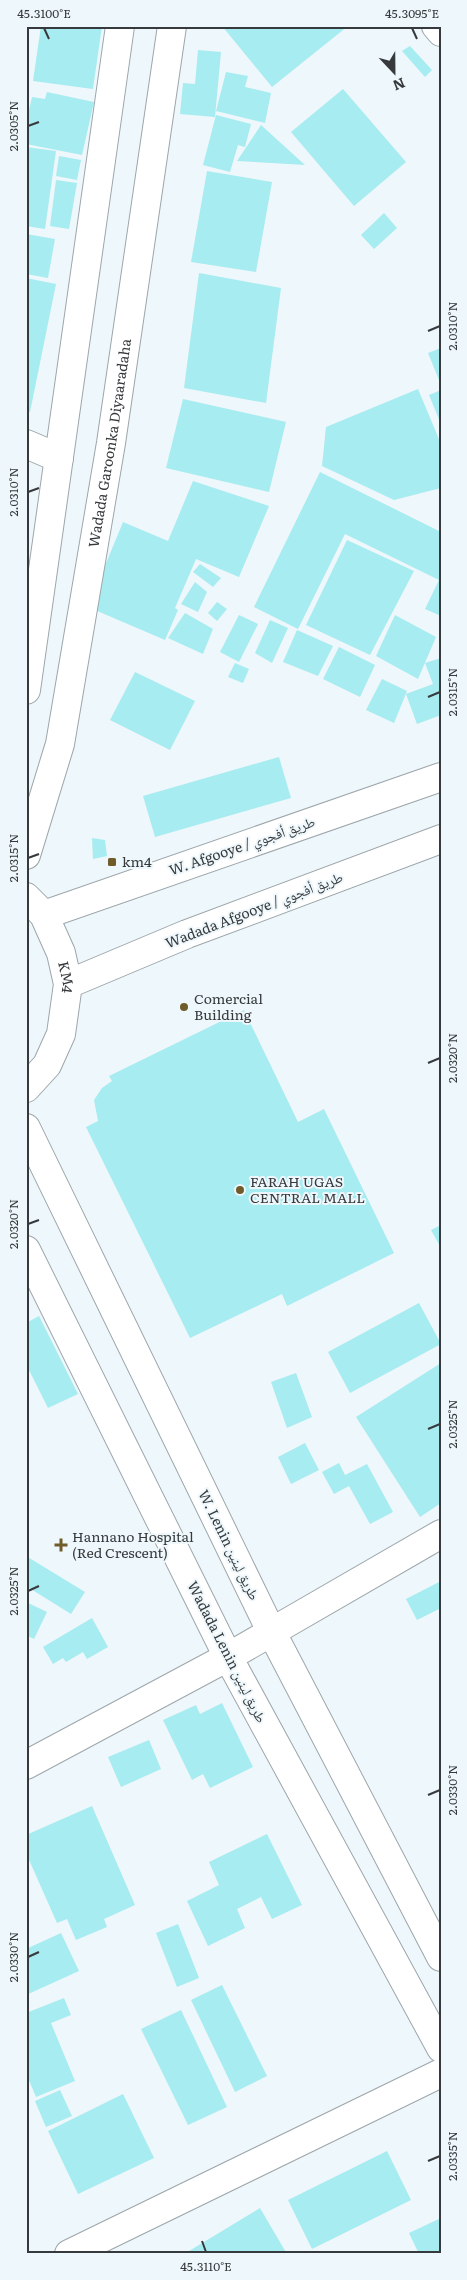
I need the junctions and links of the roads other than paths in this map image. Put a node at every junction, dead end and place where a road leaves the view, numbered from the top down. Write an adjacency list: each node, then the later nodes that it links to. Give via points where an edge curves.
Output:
1 (120, 26): 6 (main road)
2 (172, 26): 10 (main road, Wadada Garoonka Diyaaradaha, via 111,443 60,744)
3 (436, 26): 4 (main road)
4 (441, 32)
5 (26, 444): 6 (main road)
6 (59, 458): 7 (main road)
7 (26, 690)
8 (441, 777): 11 (main road, W. Afgooye / طريق أفجوي)
9 (441, 839): 12 (main road, Wadada Afgooye / طريق أفجوي, via 187,934)
10 (26, 855)
11 (35, 906): 12 (main road, KM4, via 61,953)
12 (68, 984): 13 (main road, KM4, via 61,1034 47,1065)
13 (26, 1088)
14 (26, 1128): 17 (main road, W. Lenin طريق لينين)
15 (26, 1250): 18 (main road, Wadada Lenin طريق لينين)
16 (441, 1534): 17 (main road)
17 (271, 1631): 18 (main road); 20 (main road, W. Lenin طريق لينين)
18 (228, 1657): 19 (main road); 21 (main road, Wadada Lenin طريق لينين)
19 (26, 1765)
20 (441, 1957)
21 (441, 2048)
22 (441, 2073): 23 (main road)
23 (69, 2254)

